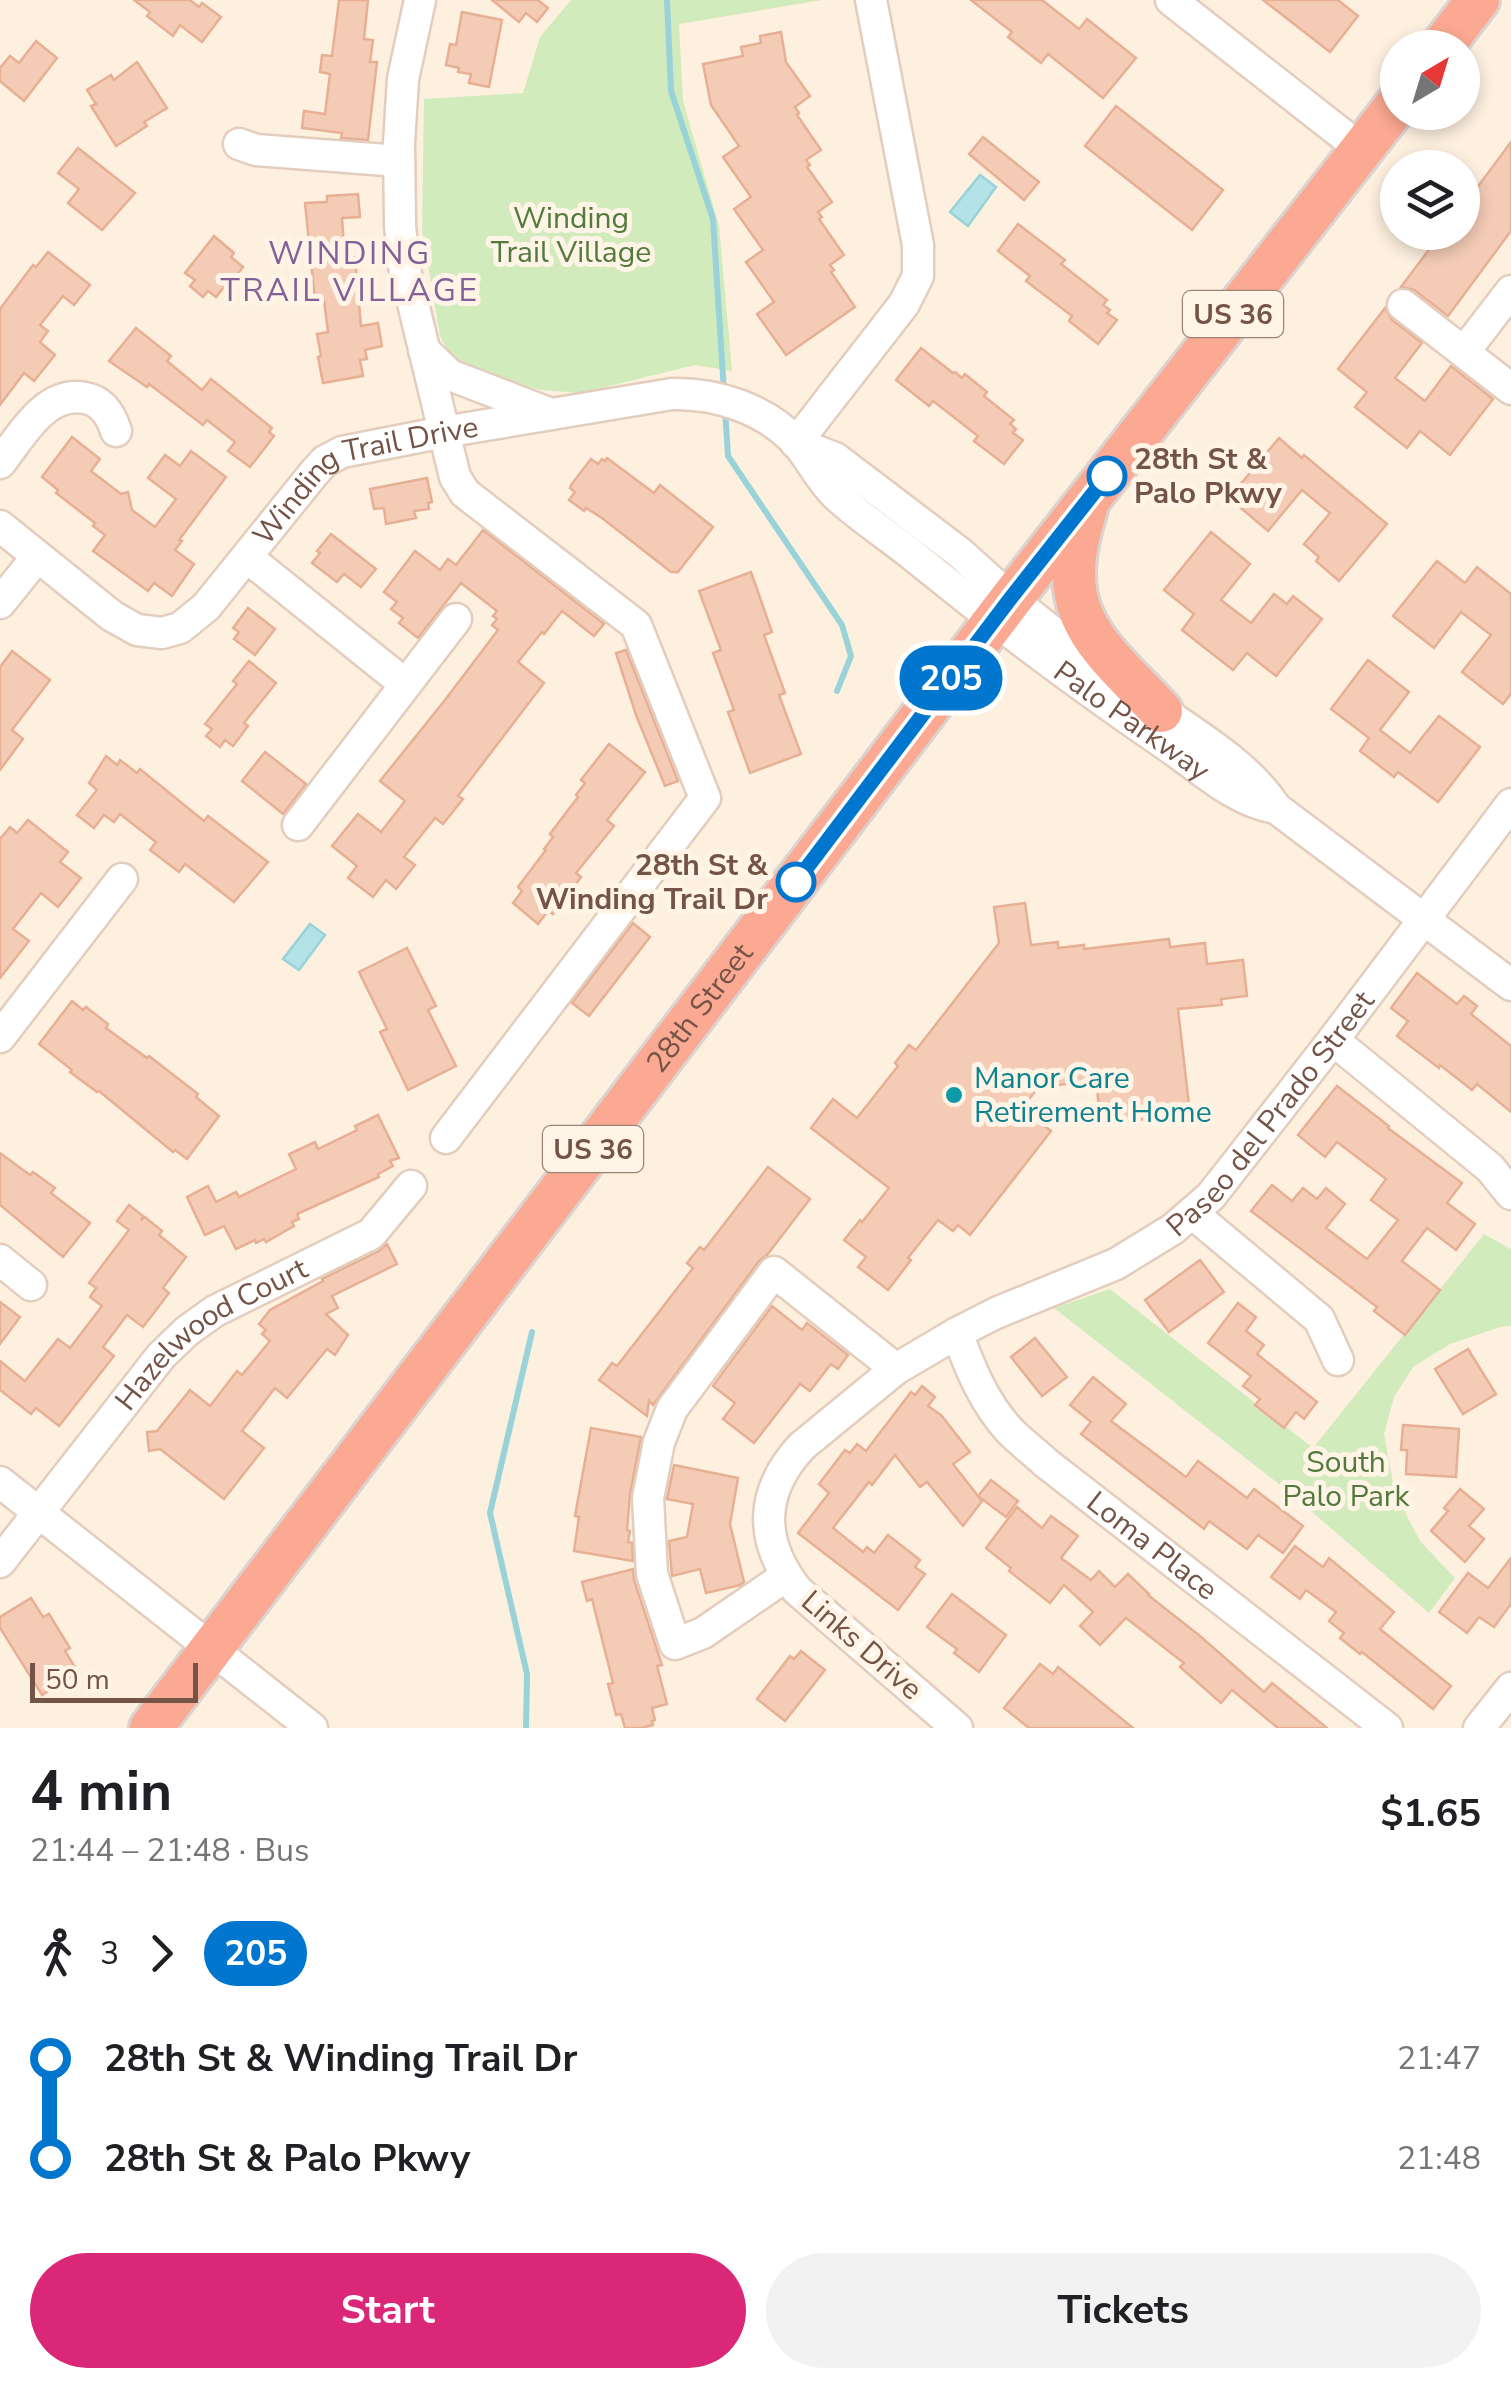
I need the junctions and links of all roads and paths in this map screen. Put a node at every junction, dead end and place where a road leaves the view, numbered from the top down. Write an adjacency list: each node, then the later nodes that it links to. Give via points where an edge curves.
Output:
1 (420, 0): 7 (street, via 404,79)
2 (871, 0): 16 (street, via 918,245 918,276 904,304)
3 (1171, 0): 6 (street)
4 (1380, 126): 6 (highway, 28th Street / US 36)
5 (238, 144): 7 (street)
6 (1362, 148): 18 (highway, 28th Street / US 36)
7 (399, 161): 10 (street, via 404,266)
8 (1511, 290): 11 (street)
9 (1403, 304): 11 (street)
10 (424, 350): 13 (street, via 450,375); 15 (street)
11 (1464, 352): 12 (street)
12 (1511, 389)
13 (551, 414): 15 (street, Winding Trail Drive); 16 (street, Winding Trail Drive, via 690,394 750,408)
14 (116, 431): 17 (street, via 94,400 67,396 40,412)
15 (444, 432): 21 (street, Winding Trail Drive, via 342,452 325,462); 35 (street, via 465,493 636,624 705,798)
16 (796, 442): 23 (street, Winding Trail Drive, via 835,458 960,553)
17 (0, 464)
18 (1090, 498): 23 (highway, 28th Street / US 36); 26 (highway, via 1074,558 1078,611 1098,643)
19 (0, 526): 20 (street, Winding Trail Drive)
20 (37, 557): 21 (street, Winding Trail Drive, via 112,616 149,633 190,622); 22 (street)
21 (248, 558): 25 (street)
22 (0, 604)
23 (1002, 610): 26 (street, Palo Parkway, via 1054,634); 28 (street, Palo Parkway, via 1120,713 1236,793); 48 (highway, 28th Street / US 36)
24 (456, 619): 25 (street)
25 (406, 684): 29 (street)
26 (1161, 711): 28 (street, Palo Parkway, via 1256,780)
27 (1511, 804): 31 (street, Paseo del Prado Street)
28 (1276, 808): 31 (street, Palo Parkway)
29 (298, 825)
30 (122, 879): 33 (street)
31 (1424, 919): 32 (street, Palo Parkway); 34 (street, Paseo del Prado Street)
32 (1511, 985)
33 (0, 1037)
34 (1333, 1040): 37 (street, via 1490,1168); 38 (street, Paseo del Prado Street)
35 (446, 1138)
36 (411, 1186): 45 (street, Hazelwood Court, via 371,1234 229,1302 187,1331)
37 (1511, 1194)
38 (1192, 1213): 41 (street, Paseo del Prado Street, via 1116,1264); 42 (street, via 1319,1320)
39 (0, 1260): 40 (street)
40 (31, 1286)
41 (957, 1333): 43 (street, Paseo del Prado Street); 53 (street, Loma Place, via 984,1396 1046,1463)
42 (1338, 1360)
43 (896, 1369): 47 (street, Links Drive, via 802,1446 776,1482 770,1537); 47 (street, via 774,1272 672,1408 648,1498 652,1574 675,1644 704,1633)
44 (0, 1482): 45 (street)
45 (39, 1512): 46 (street, Hazelwood Court); 48 (street)
46 (0, 1562)
47 (786, 1576): 52 (street, Links Drive)
48 (212, 1650): 50 (highway, 28th Street / US 36); 51 (street)
49 (1511, 1688): 54 (street)
50 (151, 1728)
51 (312, 1728)
52 (957, 1728)
53 (1387, 1728)
54 (1479, 1728)

